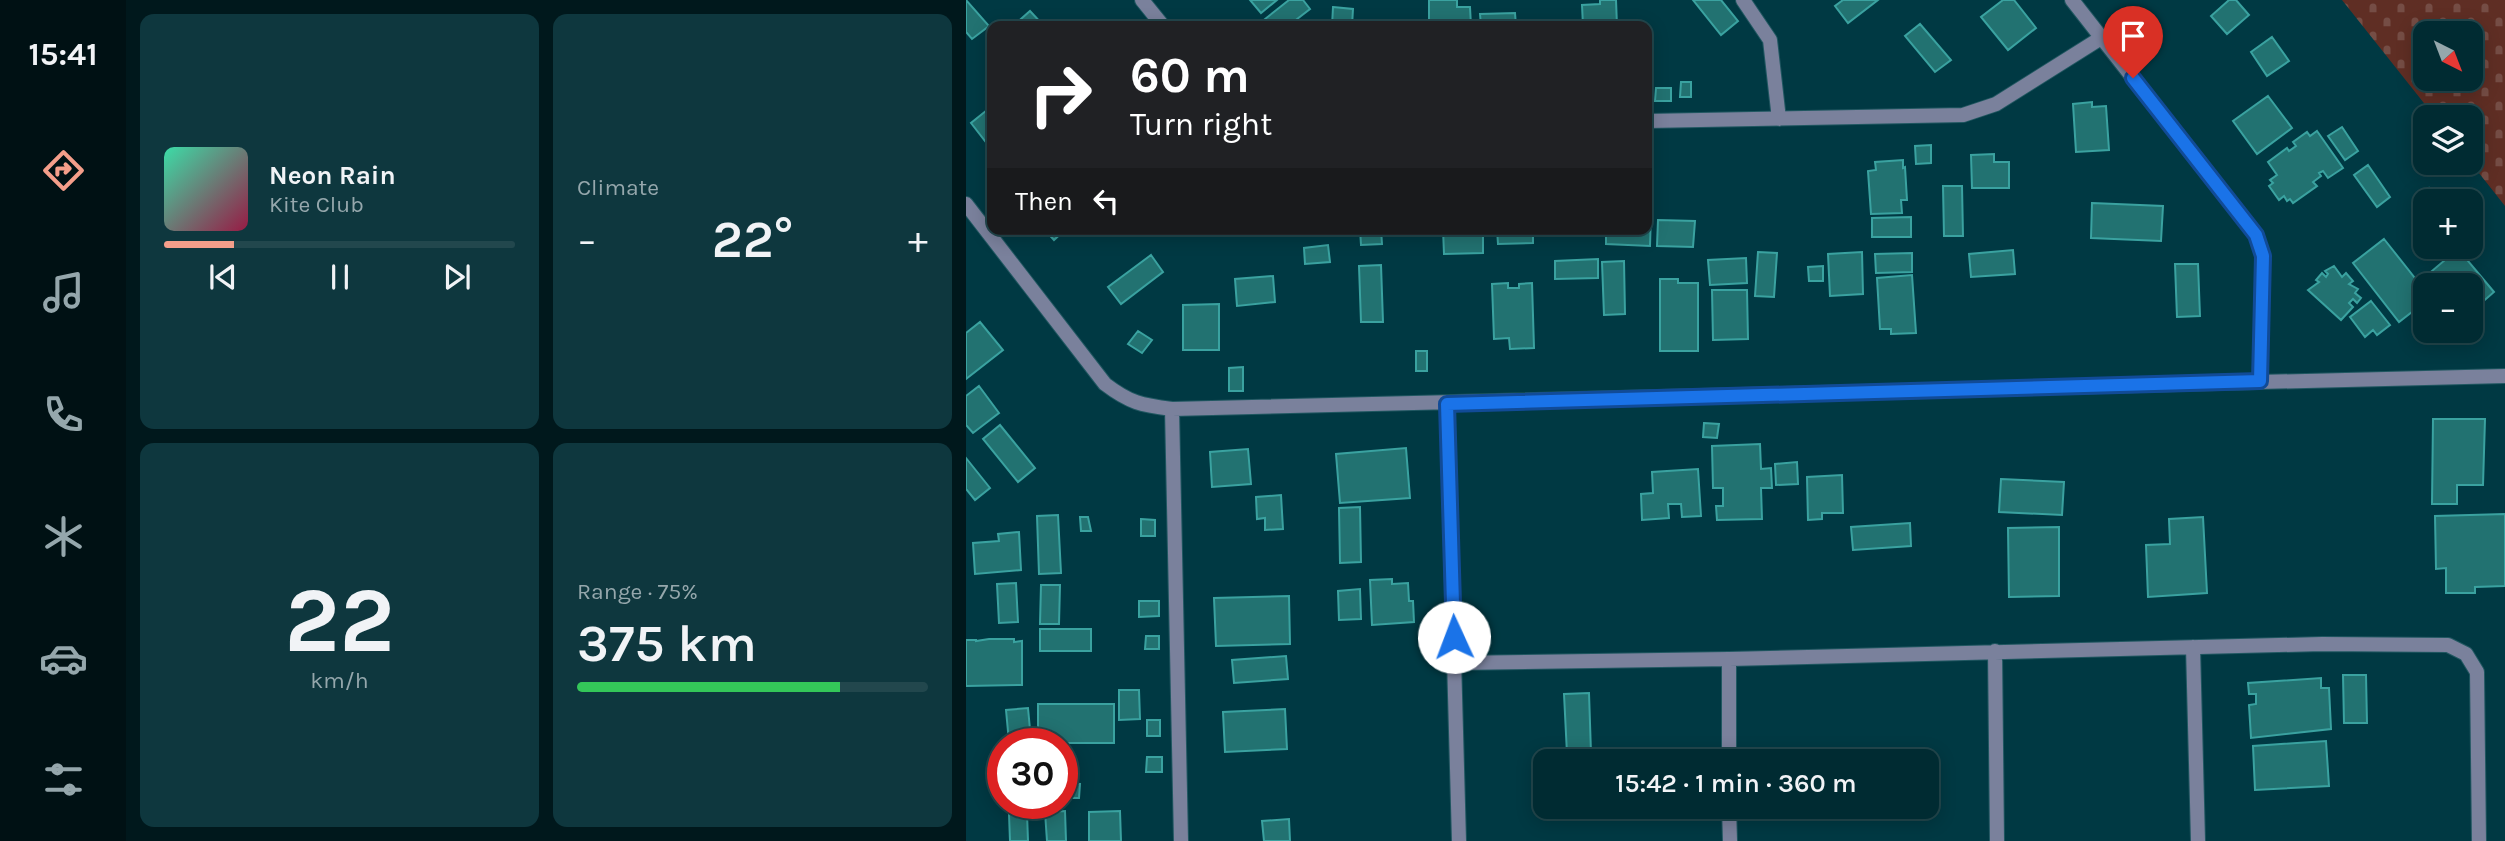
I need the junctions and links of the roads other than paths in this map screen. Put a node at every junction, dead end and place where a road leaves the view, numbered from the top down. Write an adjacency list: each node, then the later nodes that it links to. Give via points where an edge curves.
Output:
1 (1142, 0): 4 (street)
2 (1743, 0): 6 (street, via 1770,40)
3 (2072, 0): 5 (street)
4 (1159, 21)
5 (2101, 38): 6 (street, via 1984,109 1963,115); 12 (street, via 2256,235 2263,256)
6 (1779, 119): 7 (street)
7 (1652, 121)
8 (966, 204): 9 (street)
9 (987, 231)
10 (990, 235): 14 (street, via 1105,384 1125,399)
11 (2505, 376): 12 (street)
12 (2260, 381): 13 (street)
13 (1447, 404): 14 (street); 18 (street)
14 (1172, 409): 21 (street)
15 (2193, 647): 16 (street); 25 (street); 26 (street, via 2448,645 2466,654 2477,672)
16 (1995, 651): 17 (street); 24 (street)
17 (1729, 659): 18 (street); 19 (street)
18 (1455, 663): 22 (street)
19 (1729, 749)
20 (1730, 819): 23 (street)
21 (1181, 841)
22 (1459, 841)
23 (1730, 841)
24 (1997, 841)
25 (2198, 841)
26 (2479, 841)

